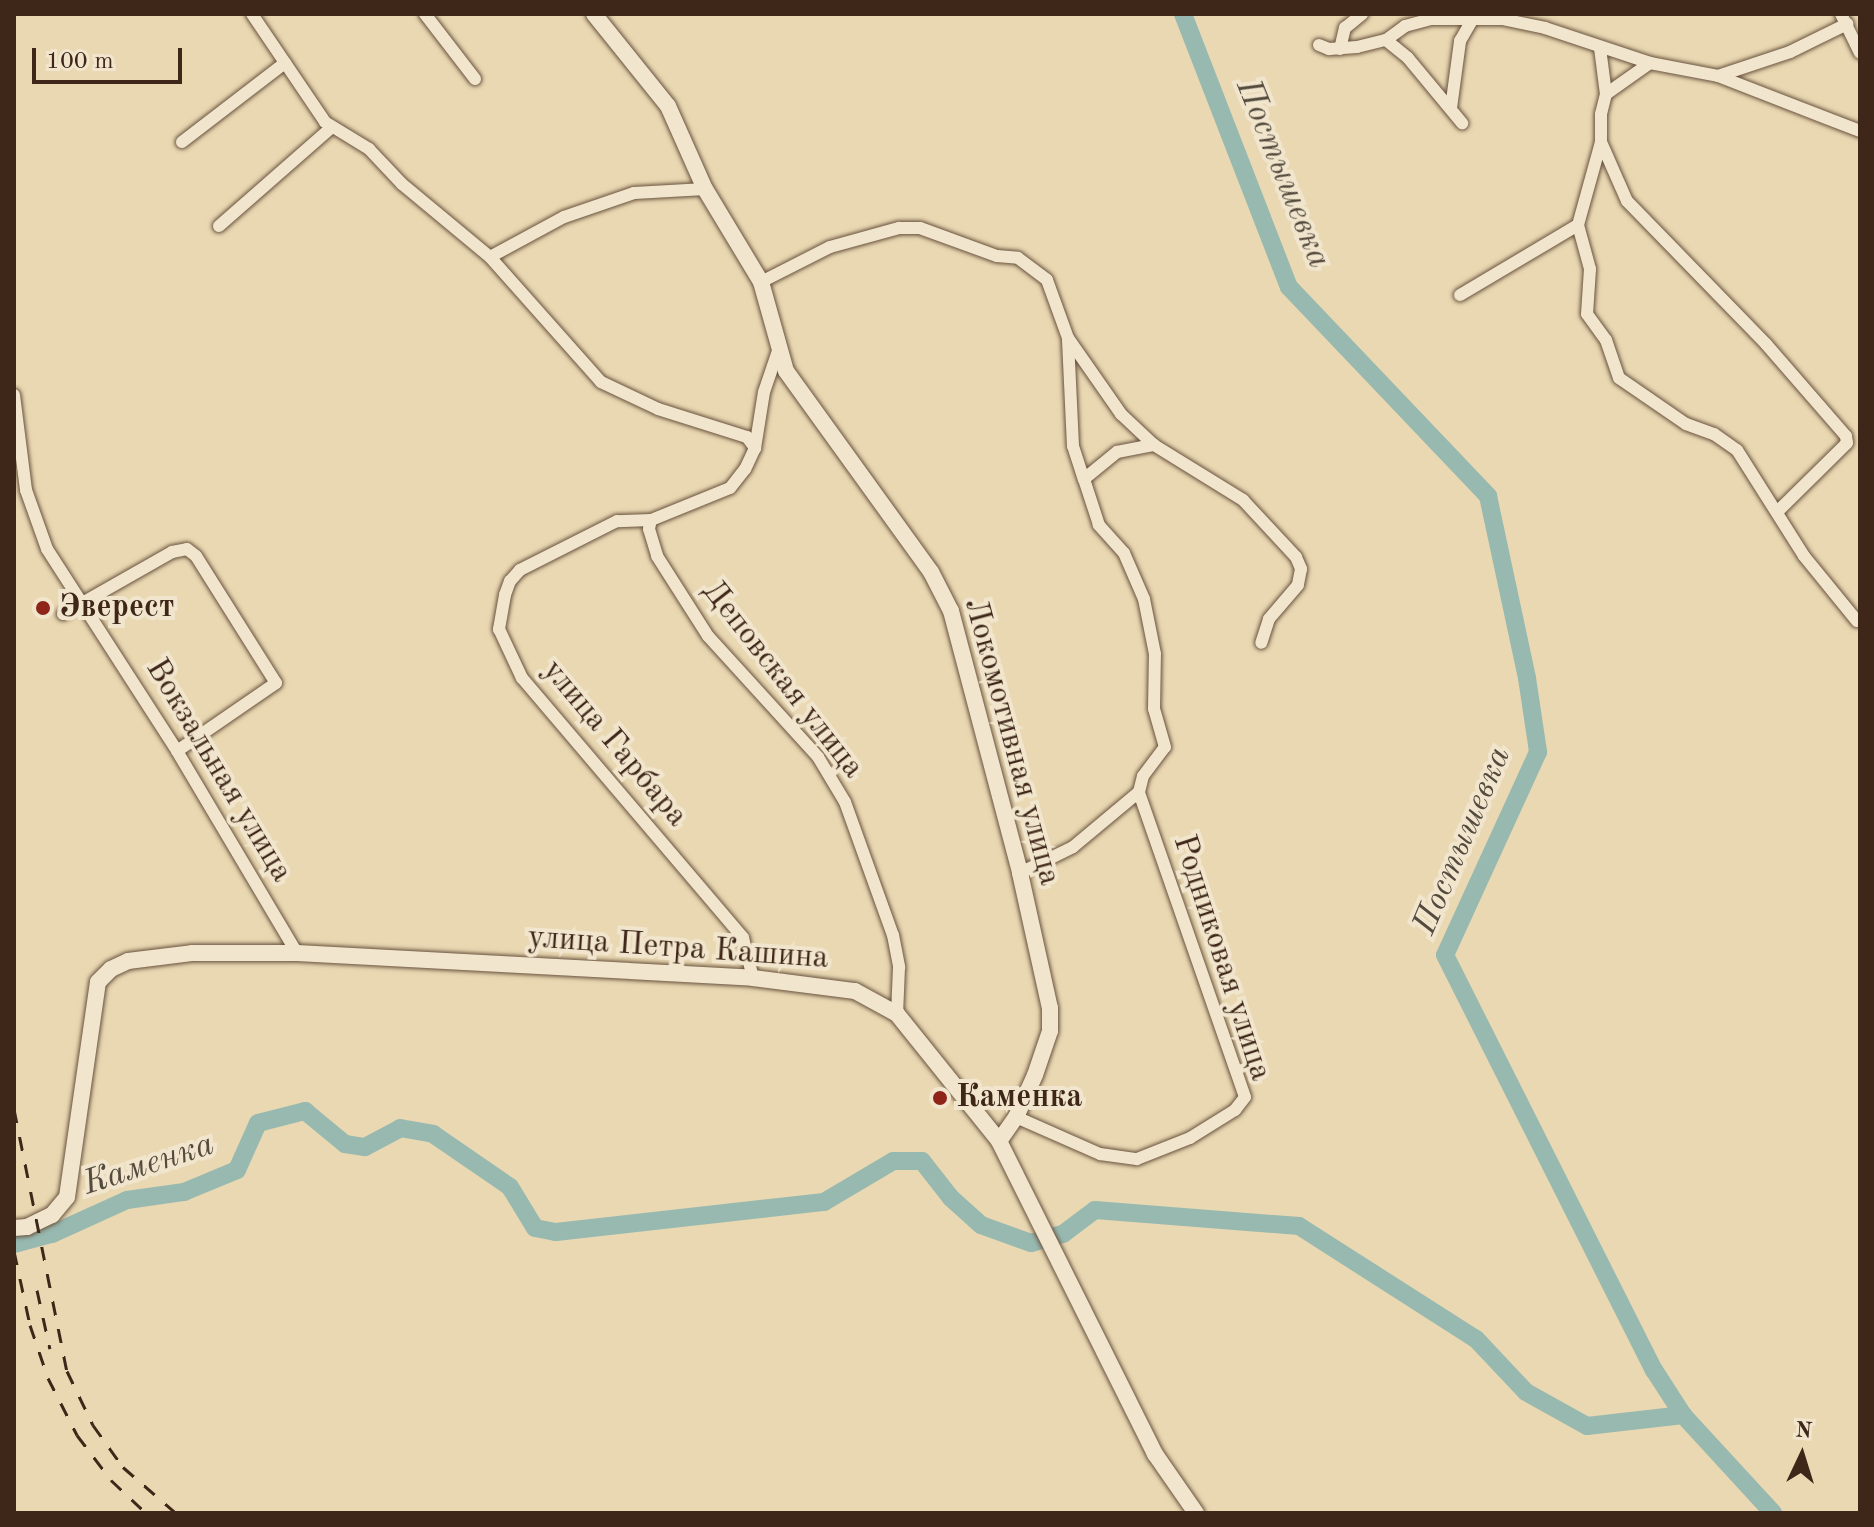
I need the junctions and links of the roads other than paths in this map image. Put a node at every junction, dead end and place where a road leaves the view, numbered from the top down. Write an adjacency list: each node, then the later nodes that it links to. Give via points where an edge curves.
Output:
1 (252, 14): 12 (street)
2 (425, 14): 15 (street)
3 (594, 14): 23 (main road, Локомотивная улица, via 668,106)
4 (1362, 14): 10 (street, via 1345,28)
5 (1474, 17): 7 (street, via 1405,26); 9 (street, via 1545,28); 17 (street, via 1460,41)
6 (1844, 19): 11 (street); 14 (street, via 1790,52)
7 (1386, 40): 10 (street); 17 (street)
8 (1319, 45): 10 (street)
9 (1600, 48): 13 (street); 16 (street)
10 (1340, 49)
11 (1860, 53)
12 (285, 63): 19 (street); 21 (street)
13 (1650, 63): 14 (street); 16 (street)
14 (1718, 76): 20 (street)
15 (475, 79)
16 (1606, 94): 22 (street)
17 (1451, 108): 18 (street)
18 (1462, 123)
19 (331, 128): 25 (street); 26 (street, via 369,149 402,184)
20 (1860, 131)
21 (182, 142)
22 (1601, 142): 24 (street); 35 (street, via 1627,201 1766,344 1846,436 1847,443)
23 (705, 189): 26 (street, via 634,193 564,217); 27 (main road, Локомотивная улица)
24 (1578, 225): 28 (street); 35 (street, via 1590,269 1587,314 1606,340 1619,378 1675,417 1737,450)
25 (219, 226)
26 (490, 257): 33 (street, via 601,382 658,409 747,437)
27 (761, 282): 29 (street, via 830,247 899,228 920,228 997,256 1018,258 1047,280); 30 (main road, Локомотивная улица)
28 (1460, 295)
29 (1068, 338): 32 (street, via 1121,414); 34 (street, via 1073,446)
30 (779, 348): 33 (street, via 764,392); 43 (main road, Локомотивная улица, via 786,371 931,572 951,611)
31 (14, 395): 37 (street, Вокзальная улица, via 26,490 47,549)
32 (1154, 445): 34 (street, via 1117,452); 40 (street, via 1243,500 1296,557 1301,569 1298,585 1269,619)
33 (755, 448): 36 (street, via 730,488)
34 (1084, 479): 42 (street, via 1099,525 1124,553 1144,599 1157,689 1154,709 1165,747 1143,776)
35 (1778, 511): 39 (street, via 1804,556)
36 (651, 520): 45 (street, улица Гарбара, via 617,521 520,570 505,595 499,629 522,678 743,938); 46 (street, Деповская улица, via 657,556 708,636 818,757 845,802 893,935 899,967)
37 (84, 604): 38 (street); 41 (street, Вокзальная улица); 41 (street, via 172,552 187,549 196,556 276,683)
38 (63, 614)
39 (1857, 621)
40 (1261, 643)
41 (177, 751): 44 (street, Вокзальная улица)
42 (1139, 792): 43 (street, via 1073,847); 47 (street, Родниковая улица, via 1245,1097 1235,1110 1190,1138 1137,1159 1100,1154)
43 (1020, 873): 47 (main road, Локомотивная улица, via 1050,1008 1050,1031)
44 (297, 953): 45 (main road, улица Петра Кашина); 49 (main road, улица Петра Кашина, via 192,953 128,961 111,969 98,982 67,1197 52,1215)
45 (753, 978): 46 (main road, улица Петра Кашина, via 855,991)
46 (897, 1014): 48 (main road, улица Петра Кашина)
47 (1016, 1117): 48 (main road, Локомотивная улица)
48 (999, 1141): 50 (main road, улица Петра Кашина, via 1155,1454)
49 (14, 1228)
50 (1196, 1513)

